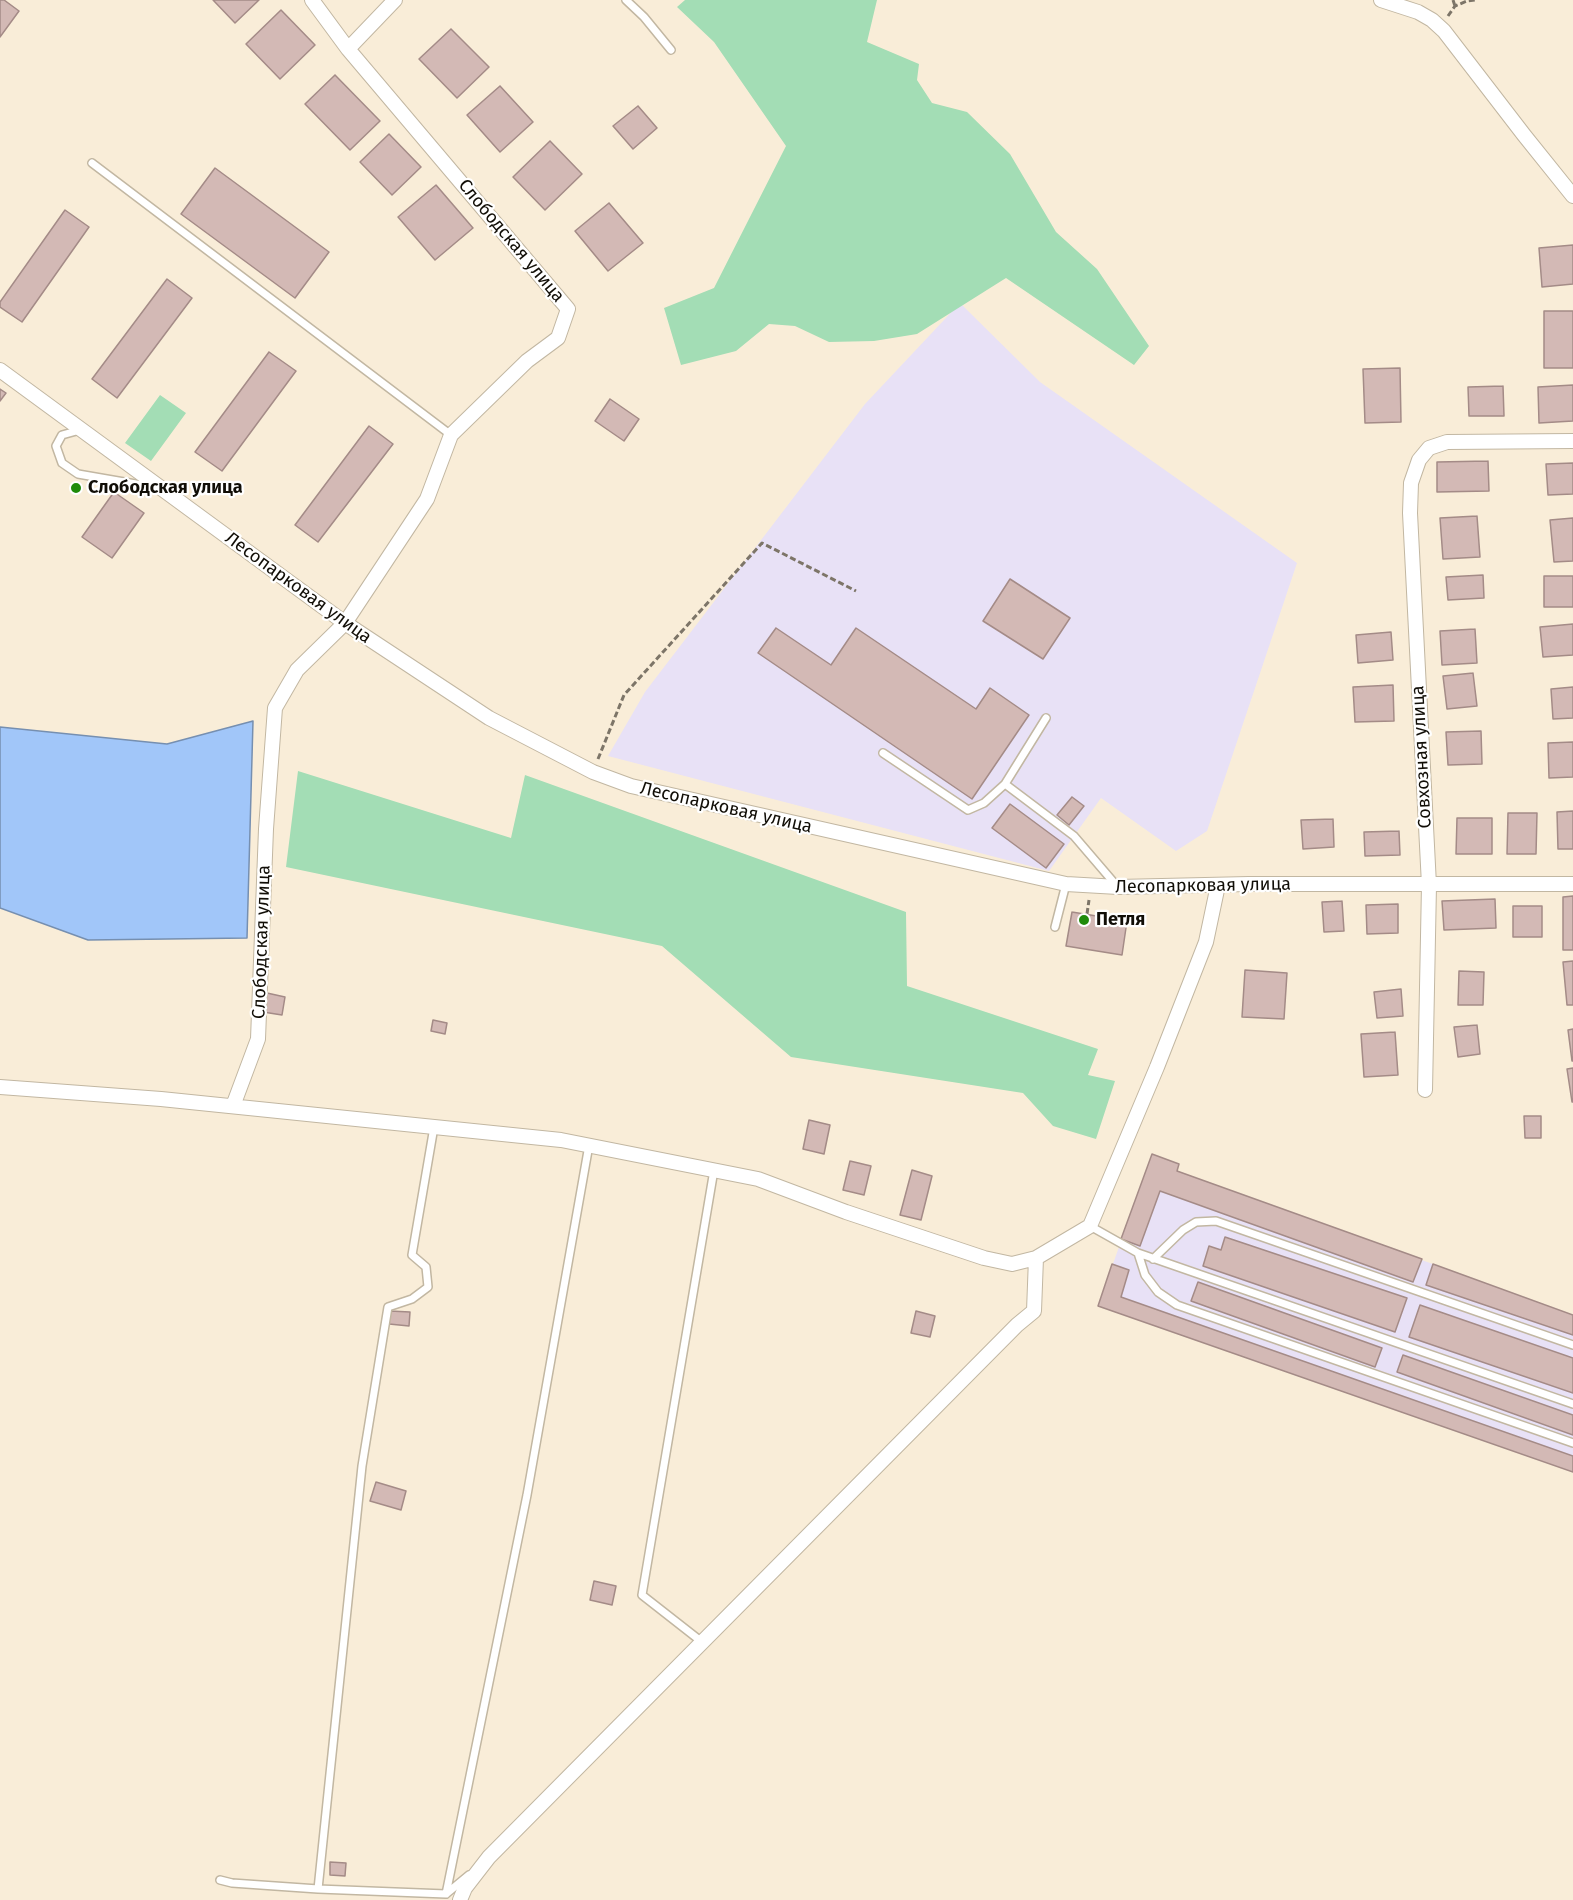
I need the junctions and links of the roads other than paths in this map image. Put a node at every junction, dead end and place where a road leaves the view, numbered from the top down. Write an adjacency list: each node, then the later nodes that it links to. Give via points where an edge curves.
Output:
1 (312, 0): 5 (street, Слободская улица)
2 (394, 0): 5 (street)
3 (626, 0): 6 (lane)
4 (1381, 0): 8 (street, via 1418,12 1439,26)
5 (348, 49): 11 (street, Слободская улица, via 568,309 558,338 527,361)
6 (671, 50)
7 (92, 163): 11 (lane)
8 (1573, 196)
9 (0, 370): 10 (street, Лесопарковая улица)
10 (82, 429): 13 (street, Лесопарковая улица); 13 (lane, via 62,435 56,446 62,463 78,474)
11 (452, 435): 14 (street, Слободская улица, via 427,499)
12 (1573, 441): 21 (street, Совхозная улица, via 1447,442 1429,448 1419,459 1410,513)
13 (161, 489): 14 (street, Лесопарковая улица)
14 (345, 623): 18 (street, Лесопарковая улица, via 489,718 593,772 631,786); 26 (street, Слободская улица, via 297,670 275,708 258,1039)
15 (1046, 718): 17 (lane)
16 (883, 753): 17 (lane, via 968,810 984,803)
17 (1005, 784): 22 (lane, via 1074,836)
18 (1066, 884): 22 (street, Лесопарковая улица); 23 (lane)
19 (1573, 884): 21 (street, Лесопарковая улица)
20 (1218, 885): 21 (street, Лесопарковая улица); 22 (street, Лесопарковая улица); 30 (street, via 1206,942)
21 (1429, 885): 25 (street, Совхозная улица)
22 (1118, 887)
23 (1055, 927)
24 (0, 1087): 26 (street)
25 (1425, 1090)
26 (233, 1106): 27 (street)
27 (434, 1127): 28 (street); 40 (lane, via 412,1255 426,1267 428,1287 412,1299 387,1307 362,1466)
28 (589, 1145): 29 (street); 41 (lane, via 527,1495)
29 (714, 1170): 32 (street, via 758,1179 984,1258 1011,1264); 37 (lane, via 642,1595)
30 (1090, 1226): 31 (lane); 32 (street)
31 (1138, 1253): 33 (lane); 36 (lane, via 1144,1275 1158,1292 1177,1305)
32 (1036, 1258): 37 (street, via 1034,1311)
33 (1153, 1259): 34 (lane, via 1196,1222 1216,1221); 35 (lane)
34 (1573, 1345)
35 (1573, 1404)
36 (1573, 1443)
37 (702, 1642): 38 (street)
38 (489, 1857): 41 (lane); 42 (street)
39 (220, 1880): 40 (lane)
40 (318, 1889): 41 (lane)
41 (447, 1894)
42 (460, 1900)

